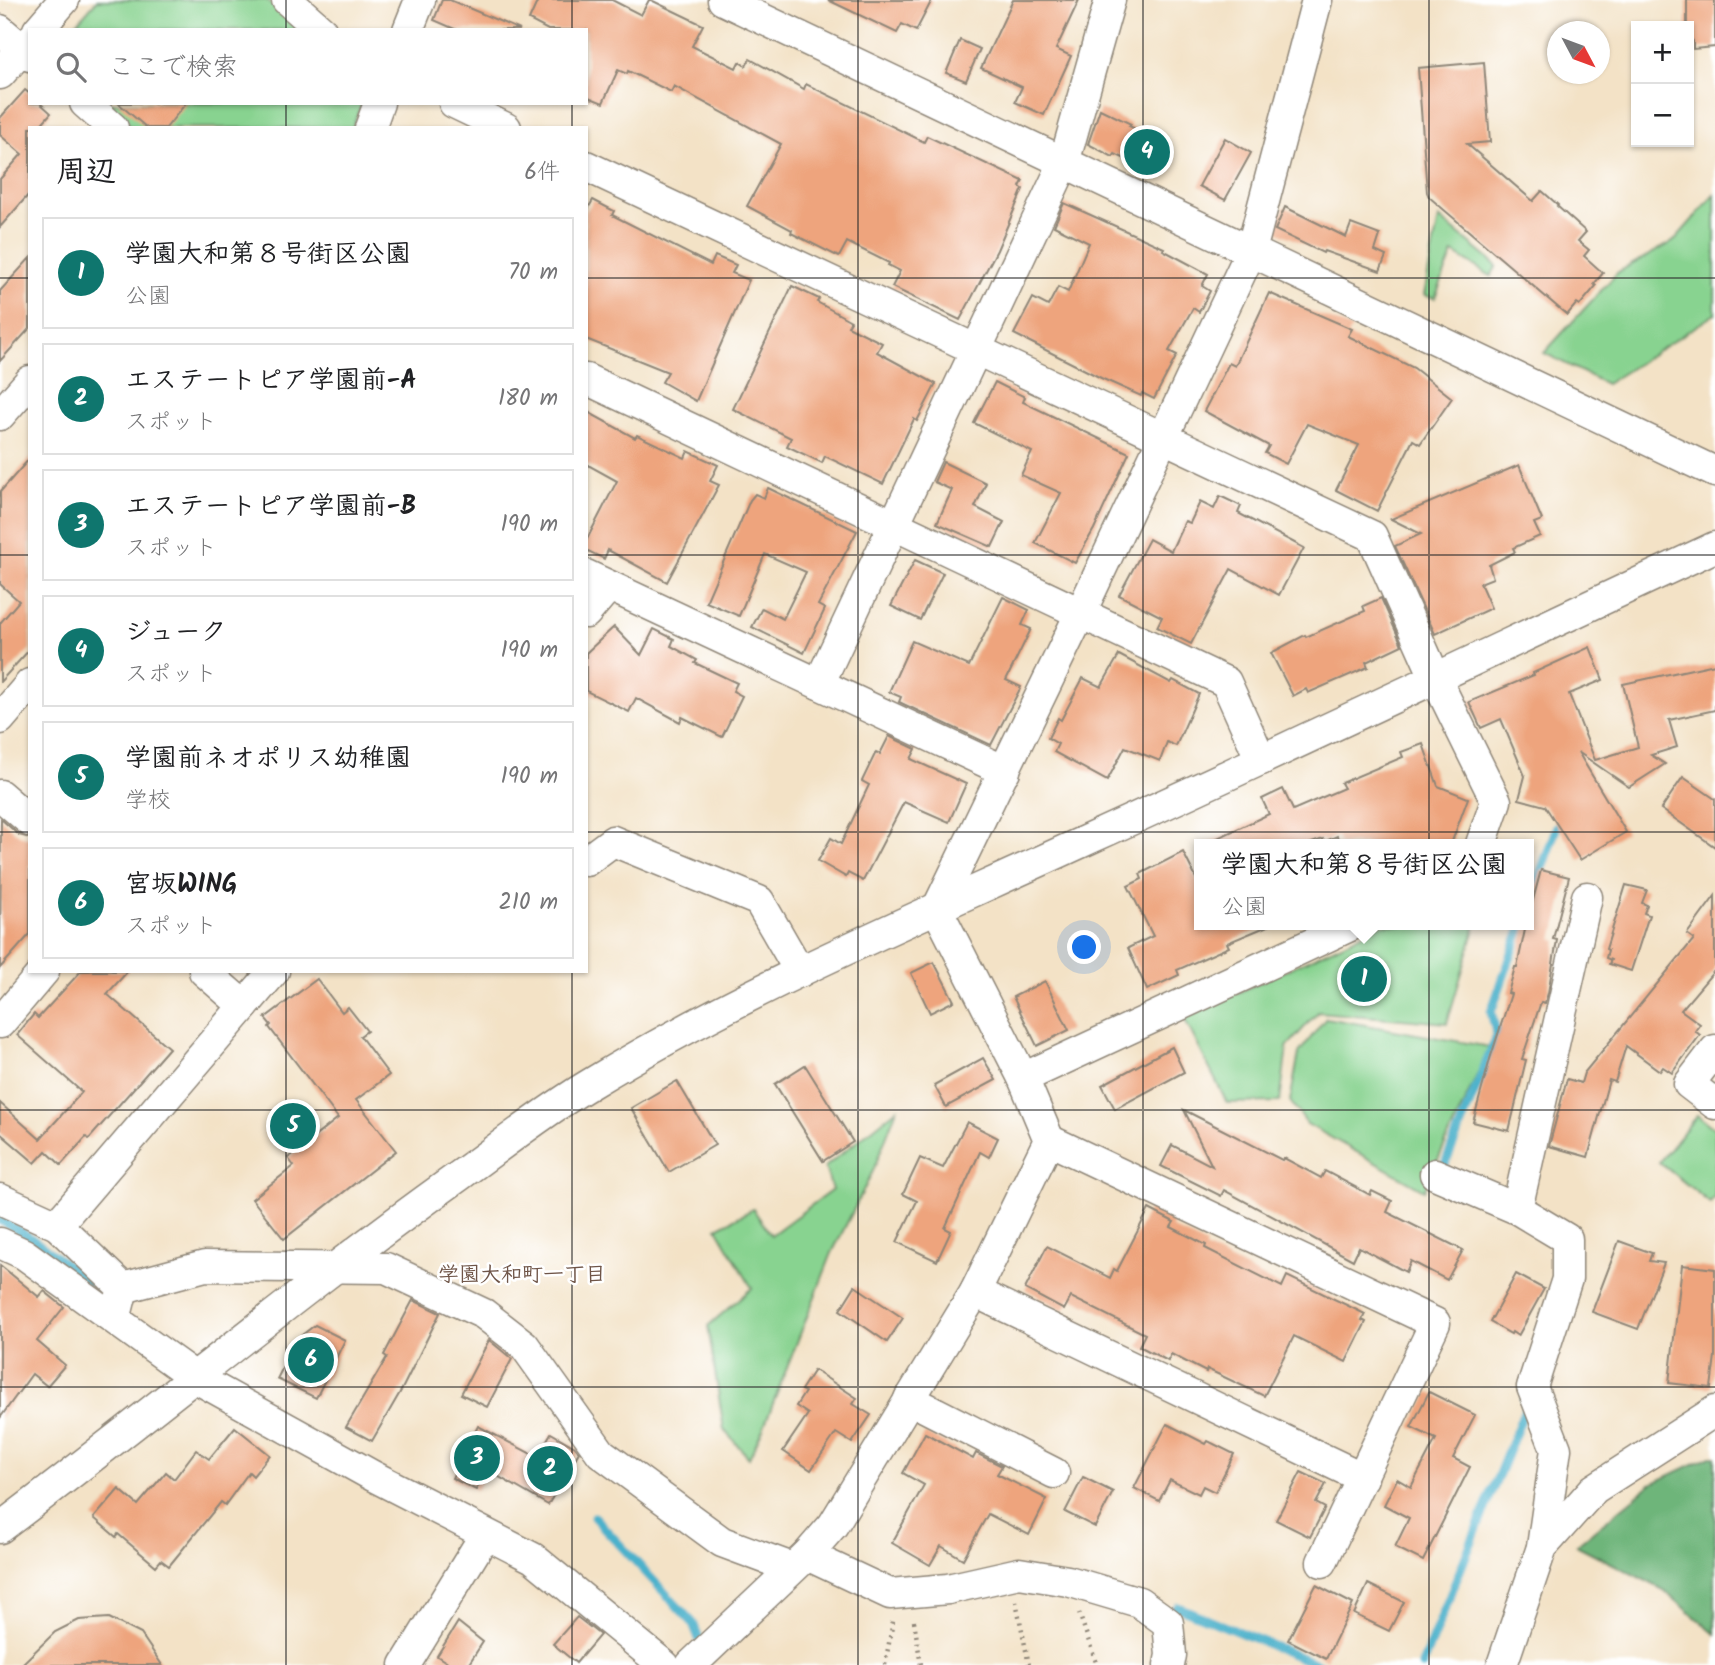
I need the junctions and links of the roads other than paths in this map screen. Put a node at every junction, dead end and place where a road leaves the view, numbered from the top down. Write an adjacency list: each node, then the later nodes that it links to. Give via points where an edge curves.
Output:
1 (64, 0): 7 (street)
2 (287, 0): 8 (street)
3 (420, 0): 9 (street)
4 (723, 0): 18 (street)
5 (1110, 0): 18 (street)
6 (1317, 0): 20 (street)
7 (37, 28)
8 (319, 28)
9 (409, 28)
10 (24, 41): 11 (street)
11 (0, 74)
12 (87, 105): 15 (street)
13 (378, 105): 16 (street)
14 (458, 105): 17 (street)
15 (111, 126)
16 (371, 126)
17 (502, 126)
18 (1064, 163): 20 (street); 21 (street)
19 (588, 167): 21 (street)
20 (1251, 251): 25 (street); 26 (street)
21 (976, 351): 25 (street); 27 (street)
22 (588, 380): 27 (street)
23 (28, 383): 24 (street)
24 (0, 415)
25 (1163, 437): 31 (street); 32 (street, via 1372,536)
26 (1715, 472)
27 (895, 525): 31 (street); 33 (street)
28 (1715, 547): 32 (street)
29 (598, 581): 30 (street); 33 (street)
30 (588, 608)
31 (1081, 612): 36 (street, via 1226,682); 37 (street)
32 (1435, 677): 36 (street); 40 (street, via 1496,802)
33 (819, 684): 37 (street)
34 (28, 686): 35 (street)
35 (0, 719)
36 (1261, 760): 43 (street)
37 (1004, 771): 43 (street)
38 (0, 795): 39 (street)
39 (28, 819)
40 (1484, 839)
41 (588, 860): 45 (street, via 613,841 759,901)
42 (1587, 897): 57 (street)
43 (937, 909): 45 (street); 52 (street)
44 (1341, 930): 52 (street)
45 (800, 972): 60 (street, via 738,1001 585,1087)
46 (42, 973): 50 (street)
47 (206, 973): 49 (street)
48 (272, 973): 49 (street)
49 (244, 1006): 58 (street)
50 (0, 1023)
51 (1715, 1049): 53 (street, via 1689,1084)
52 (1023, 1078): 54 (street)
53 (1715, 1104)
54 (1049, 1140): 62 (street); 68 (street, via 1435,1323)
55 (1435, 1174): 57 (street)
56 (0, 1199): 58 (street)
57 (1517, 1209): 71 (street, via 1567,1239 1567,1279 1532,1387 1556,1449)
58 (57, 1225): 61 (street)
59 (0, 1243): 63 (street, via 24,1254)
60 (332, 1269): 61 (street, via 205,1266); 64 (street); 72 (street, via 386,1268 484,1314 524,1345 601,1453 722,1542)
61 (123, 1288): 63 (street)
62 (975, 1292): 65 (street); 68 (street)
63 (115, 1319): 64 (street)
64 (196, 1378): 69 (street); 70 (street)
65 (909, 1399): 67 (street); 72 (street, via 833,1525)
66 (1715, 1411): 71 (street, via 1594,1489)
67 (1054, 1473)
68 (1363, 1478): 73 (street)
69 (0, 1528)
70 (485, 1535): 74 (street); 75 (street, via 533,1558)
71 (1542, 1547): 78 (street)
72 (800, 1562): 76 (street); 77 (street, via 890,1594 1019,1573 1068,1581 1139,1602 1168,1623)
73 (1322, 1562)
74 (405, 1665)
75 (664, 1665)
76 (691, 1665)
77 (1169, 1665)
78 (1502, 1665)

